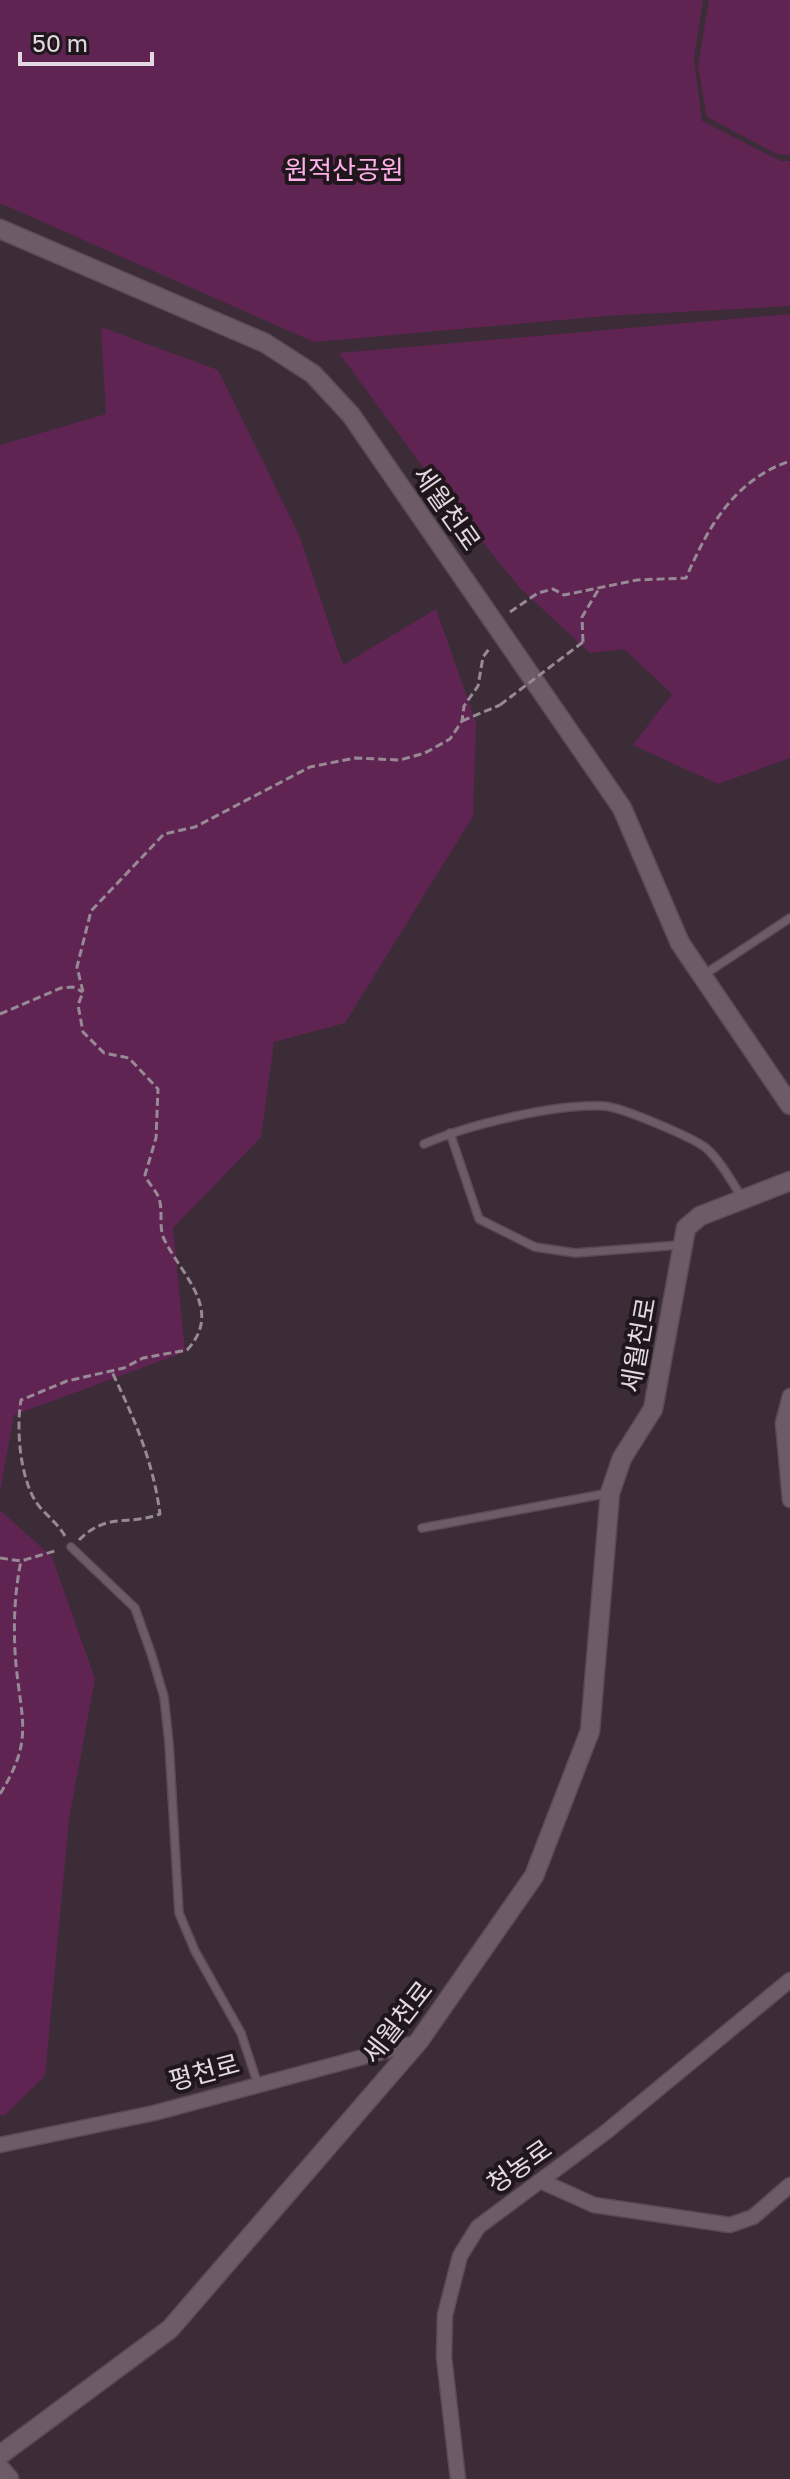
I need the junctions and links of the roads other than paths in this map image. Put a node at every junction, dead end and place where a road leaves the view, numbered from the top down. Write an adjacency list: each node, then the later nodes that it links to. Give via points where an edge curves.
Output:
1 (0, 229): 3 (street, 세월천로, via 265,343 313,374 351,415 622,808 680,943)
2 (790, 918): 3 (lane)
3 (702, 976): 4 (street, 세월천로)
4 (790, 1105)
5 (450, 1133): 6 (lane); 8 (lane, via 557,1110 606,1106 707,1149); 9 (lane, via 479,1219 535,1247 575,1253)
6 (424, 1144)
7 (790, 1181): 8 (street, 세월천로)
8 (743, 1200): 9 (street, 세월천로, via 700,1216 686,1228)
9 (682, 1244): 11 (street, 세월천로, via 653,1409 622,1458)
10 (790, 1396): 12 (street, via 783,1423)
11 (610, 1493): 13 (lane); 16 (street, 세월천로, via 590,1731 534,1876)
12 (790, 1500)
13 (422, 1528)
14 (71, 1547): 17 (lane, via 135,1608 152,1656 169,1743 179,1913 241,2033)
15 (790, 1980): 19 (street, 청농로)
16 (419, 2041): 17 (street, 평천로); 21 (street, 세월천로, via 170,2329)
17 (258, 2085): 18 (street, 평천로)
18 (0, 2145)
19 (543, 2182): 20 (street, via 594,2205 730,2225 753,2217); 24 (street, 청농로, via 478,2227 450,2285 444,2357)
20 (790, 2185)
21 (0, 2455)
22 (0, 2470): 23 (main road)
23 (8, 2479)
24 (458, 2479)

